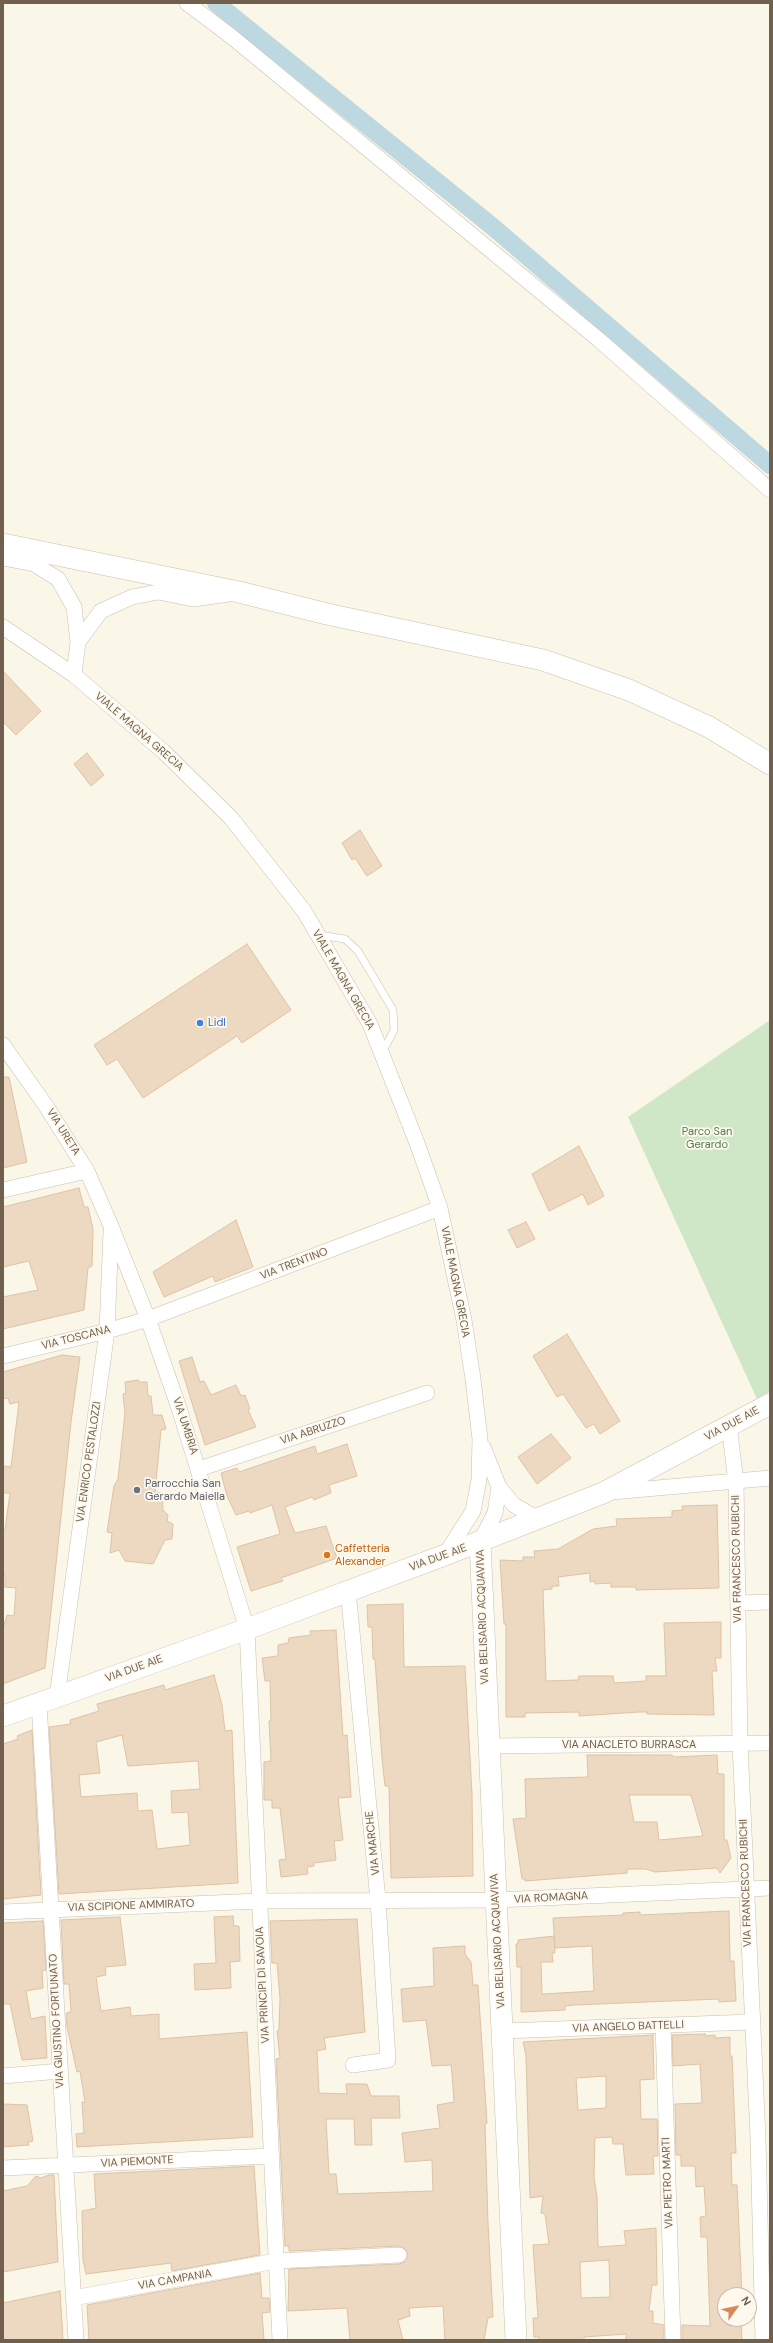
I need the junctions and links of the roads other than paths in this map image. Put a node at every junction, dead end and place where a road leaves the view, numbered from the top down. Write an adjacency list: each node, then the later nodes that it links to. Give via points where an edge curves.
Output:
1 (187, 3): 2 (street, via 232,37 592,334)
2 (770, 490)
3 (3, 544): 5 (street)
4 (3, 558): 7 (street, via 34,564 58,579 74,608)
5 (239, 592): 7 (street, via 193,598 158,592 132,597 101,611); 9 (street, via 327,614 543,660 629,690 709,727)
6 (3, 626): 8 (street, VIALE MAGNA GRECIA)
7 (78, 642): 8 (street)
8 (74, 675): 10 (street, VIALE MAGNA GRECIA, via 164,752 231,818 304,911)
9 (770, 764)
10 (318, 935): 12 (street, VIALE MAGNA GRECIA, via 370,1024); 12 (lane, via 345,939 358,951 393,1010 394,1030)
11 (3, 1045): 13 (street, VIA URETA)
12 (382, 1054): 15 (street, VIALE MAGNA GRECIA)
13 (87, 1171): 14 (street); 16 (street, VIA URETA)
14 (3, 1190)
15 (440, 1208): 17 (street, VIA TRENTINO); 23 (street, VIALE MAGNA GRECIA, via 464,1320)
16 (111, 1226): 17 (street, VIA UMBRIA); 18 (street, VIA ENRICO PESTALOZZI)
17 (148, 1319): 18 (street, VIA TOSCANA); 24 (street, VIA UMBRIA)
18 (107, 1332): 19 (street, VIA TOSCANA); 37 (street, VIA ENRICO PESTALOZZI)
19 (3, 1356)
20 (427, 1393): 24 (street, VIA ABRUZZO)
21 (770, 1404): 22 (street, VIA DUE AIE)
22 (729, 1426): 26 (street, VIA FRANCESCO RUBICHI); 28 (street, VIA DUE AIE)
23 (480, 1439): 27 (street, VIALE MAGNA GRECIA); 29 (street, VIALE MAGNA GRECIA, via 479,1480)
24 (199, 1469): 36 (street, VIA UMBRIA)
25 (770, 1478): 26 (street)
26 (736, 1482): 28 (street, via 679,1484); 35 (street, VIA FRANCESCO RUBICHI)
27 (499, 1487): 30 (street, VIALE MAGNA GRECIA, via 514,1505); 31 (street, via 495,1513)
28 (603, 1493): 30 (street, VIA DUE AIE)
29 (473, 1511): 31 (street, VIALE MAGNA GRECIA); 32 (street, VIALE MAGNA GRECIA)
30 (538, 1519): 31 (street, VIA DUE AIE)
31 (480, 1542): 32 (street, VIA DUE AIE); 41 (street, VIA BELISARIO ACQUAVIVA)
32 (445, 1555): 33 (street, VIA DUE AIE)
33 (348, 1590): 36 (street, VIA DUE AIE); 44 (street, VIA MARCHE)
34 (770, 1602): 35 (street)
35 (738, 1603): 39 (street, VIA FRANCESCO RUBICHI)
36 (247, 1629): 37 (street, VIA DUE AIE); 46 (street, VIA PRINCIPI DI SAVOIA)
37 (48, 1700): 38 (street, VIA DUE AIE); 47 (street, VIA GIUSTINO FORTUNATO)
38 (3, 1716)
39 (740, 1744): 40 (street, VIA ANACLETO BURRASCA); 41 (street, VIA ANACLETO BURRASCA); 43 (street, VIA FRANCESCO RUBICHI)
40 (770, 1744)
41 (489, 1746): 45 (street, VIA BELISARIO ACQUAVIVA)
42 (770, 1888): 43 (street, VIA ROMAGNA)
43 (746, 1889): 45 (street, VIA ROMAGNA); 49 (street, VIA FRANCESCO RUBICHI)
44 (378, 1900): 45 (street, VIA ROMAGNA); 46 (street, VIA ROMAGNA); 52 (street, VIA MARCHE, via 388,2060)
45 (496, 1900): 51 (street, VIA BELISARIO ACQUAVIVA)
46 (260, 1901): 47 (street, VIA SCIPIONE AMMIRATO); 56 (street, VIA PRINCIPI DI SAVOIA)
47 (51, 1910): 48 (street, VIA SCIPIONE AMMIRATO); 53 (street, VIA GIUSTINO FORTUNATO)
48 (3, 1912)
49 (752, 2022): 50 (street, VIA ANGELO BATTELLI); 55 (street, VIA FRANCESCO RUBICHI)
50 (663, 2025): 51 (street, VIA ANGELO BATTELLI); 66 (street, VIA PIETRO MARTI)
51 (503, 2031): 65 (street, VIA BELISARIO ACQUAVIVA)
52 (353, 2065)
53 (60, 2071): 54 (street); 57 (street, VIA GIUSTINO FORTUNATO)
54 (3, 2076)
55 (764, 2137): 61 (street, VIA FRANCESCO RUBICHI)
56 (272, 2156): 57 (street, VIA PIEMONTE); 60 (street, VIA PRINCIPI DI SAVOIA)
57 (65, 2165): 58 (street, VIA PIEMONTE); 62 (street, VIA GIUSTINO FORTUNATO)
58 (3, 2168)
59 (399, 2255): 60 (street, VIA CAMPANIA)
60 (276, 2261): 62 (street, VIA CAMPANIA); 64 (street, VIA PRINCIPI DI SAVOIA)
61 (766, 2285): 67 (street, VIA FRANCESCO RUBICHI)
62 (73, 2298): 63 (street, VIA GIUSTINO FORTUNATO)
63 (76, 2340)
64 (280, 2340)
65 (516, 2340)
66 (673, 2340)
67 (763, 2340)

